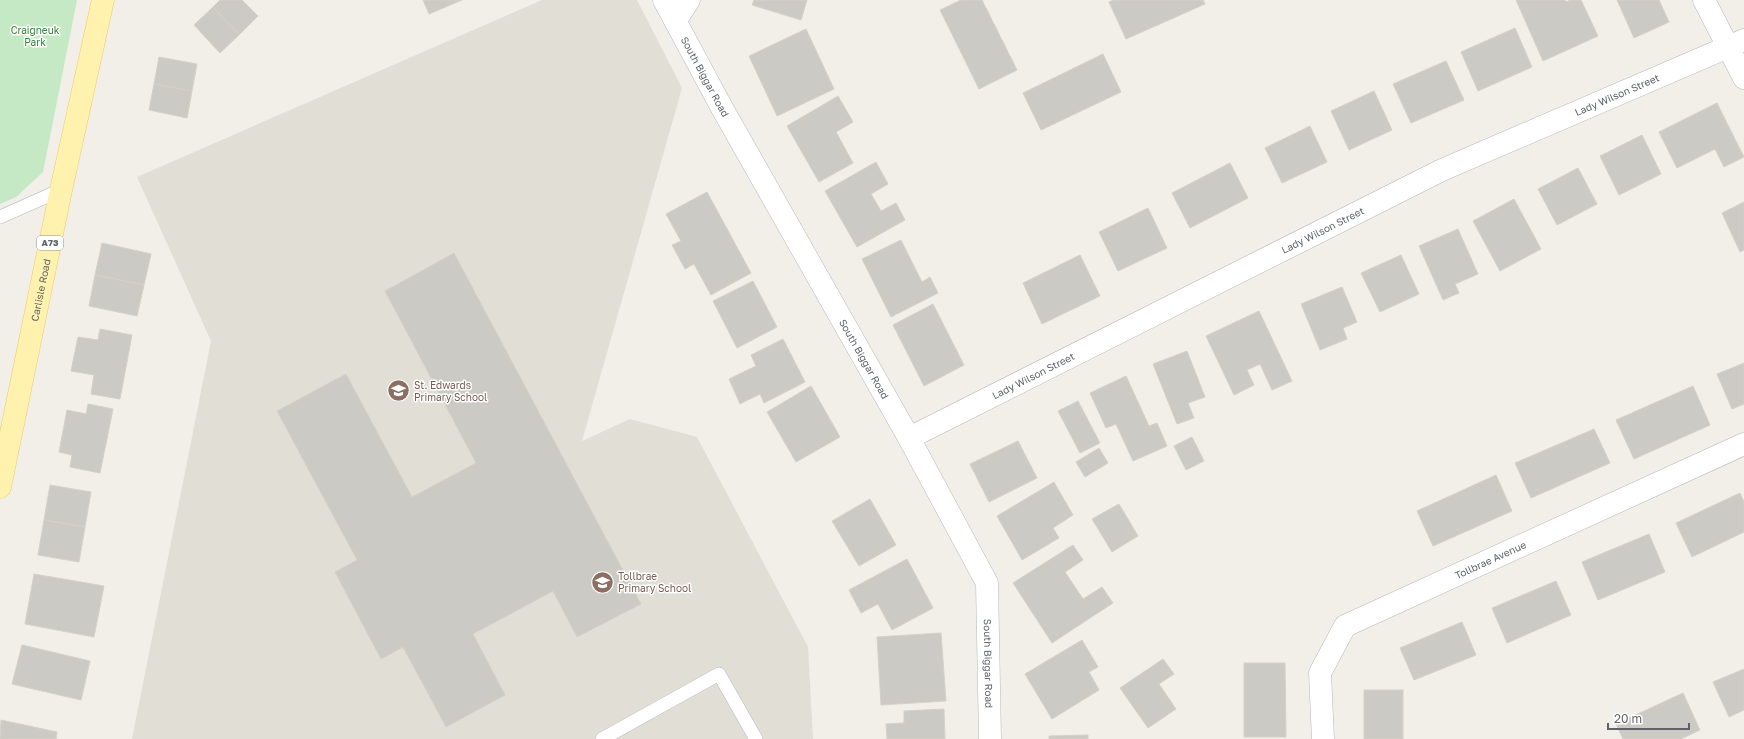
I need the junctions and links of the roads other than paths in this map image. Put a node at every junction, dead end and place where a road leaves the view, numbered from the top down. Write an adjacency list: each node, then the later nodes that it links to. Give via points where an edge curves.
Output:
1 (103, 0): 8 (main road, Carlisle Road / A73)
2 (664, 0): 5 (street, South Biggar Road)
3 (689, 0): 5 (street)
4 (1704, 0): 6 (street)
5 (676, 20): 10 (street, South Biggar Road, via 730,121)
6 (1736, 44): 7 (street); 10 (street, Lady Wilson Street, via 1442,170)
7 (1744, 78)
8 (61, 190): 9 (lane); 12 (main road, Carlisle Road / A73)
9 (0, 217)
10 (909, 438): 15 (street, South Biggar Road, via 987,583)
11 (1744, 444): 16 (street, Tollbrae Avenue, via 1344,626 1320,673)
12 (0, 487)
13 (602, 739): 14 (lane, via 719,674)
14 (756, 739)
15 (990, 739)
16 (1323, 739)

